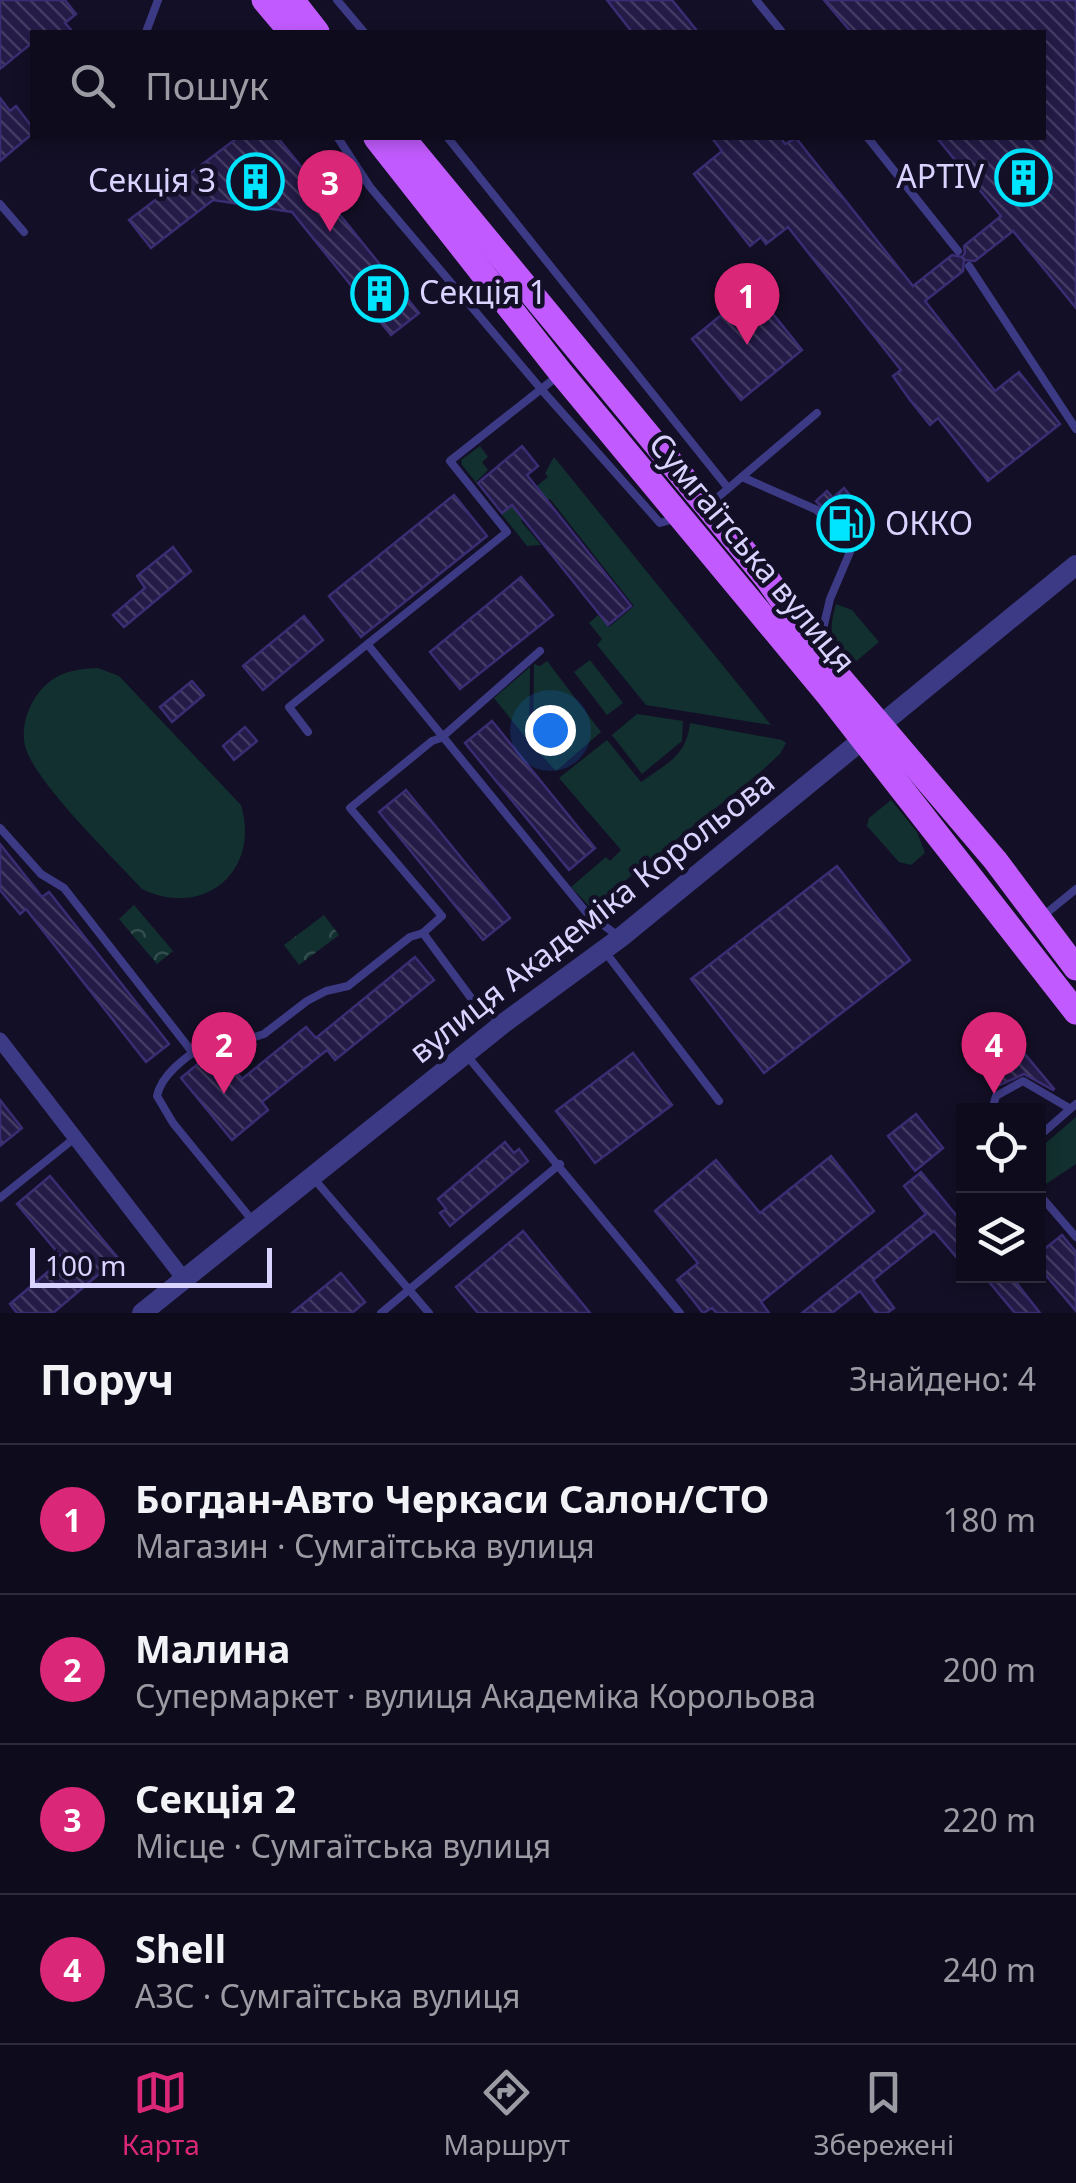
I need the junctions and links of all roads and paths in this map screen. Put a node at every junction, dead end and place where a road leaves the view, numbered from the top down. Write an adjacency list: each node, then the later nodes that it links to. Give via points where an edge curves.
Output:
1 (158, 0): 5 (lane)
2 (337, 0): 7 (lane)
3 (756, 0): 8 (lane)
4 (284, 11): 6 (main road)
5 (147, 30)
6 (314, 30)
7 (362, 30)
8 (780, 30)
9 (339, 140): 20 (lane, via 370,187)
10 (377, 140): 20 (main road, Сумгаїтська вулиця)
11 (405, 140): 19 (main road, Сумгаїтська вулиця)
12 (450, 140): 18 (lane)
13 (870, 140): 16 (lane)
14 (0, 204): 15 (lane)
15 (24, 232)
16 (958, 251)
17 (969, 266): 22 (lane)
18 (624, 356): 19 (lane); 24 (lane)
19 (600, 378): 25 (main road, Сумгаїтська вулиця)
20 (551, 381): 27 (lane, via 450,461 507,532); 31 (main road, Сумгаїтська вулиця)
21 (817, 413): 23 (lane)
22 (1076, 429)
23 (742, 477): 24 (lane); 29 (lane, via 817,510 850,552)
24 (728, 488): 25 (lane)
25 (706, 507): 29 (main road, Сумгаїтська вулиця)
26 (1076, 564): 31 (street, вулиця Академіка Корольова)
27 (368, 645): 30 (lane, via 289,707); 32 (lane)
28 (540, 651): 32 (lane)
29 (818, 652): 31 (main road, Сумгаїтська вулиця)
30 (308, 732)
31 (871, 732): 35 (main road, Сумгаїтська вулиця, via 995,860); 37 (street, вулиця Академіка Корольова); 39 (main road, Сумгаїтська вулиця)
32 (441, 738): 36 (lane, via 350,808 442,916); 37 (lane)
33 (0, 828): 42 (lane, via 41,874 64,888)
34 (1076, 889): 35 (lane)
35 (1039, 919): 38 (main road, Сумгаїтська вулиця)
36 (422, 932): 40 (lane, via 477,1006); 42 (lane, via 348,986 326,991 264,1034 240,1042 212,1039)
37 (611, 943): 40 (street, вулиця Академіка Корольова); 44 (lane)
38 (1076, 968)
39 (1076, 1012)
40 (504, 1023): 43 (street, вулиця Академіка Корольова)
41 (0, 1040): 48 (street)
42 (193, 1053): 53 (lane, via 163,1080 157,1096)
43 (466, 1054): 49 (lane); 50 (street, вулиця Академіка Корольова)
44 (720, 1101)
45 (994, 1103): 46 (lane, via 1023,1081)
46 (1072, 1106): 47 (lane)
47 (1046, 1129)
48 (76, 1137): 52 (lane); 55 (street)
49 (560, 1164): 56 (lane); 60 (lane)
50 (312, 1176): 53 (street, вулиця Академіка Корольова); 56 (lane)
51 (1039, 1193): 54 (lane)
52 (0, 1198)
53 (255, 1224): 55 (street, вулиця Академіка Корольова)
54 (1076, 1238)
55 (184, 1279): 57 (street, вулиця Академіка Корольова)
56 (409, 1290): 58 (lane); 59 (lane)
57 (142, 1313)
58 (381, 1313)
59 (429, 1313)
60 (680, 1313)

